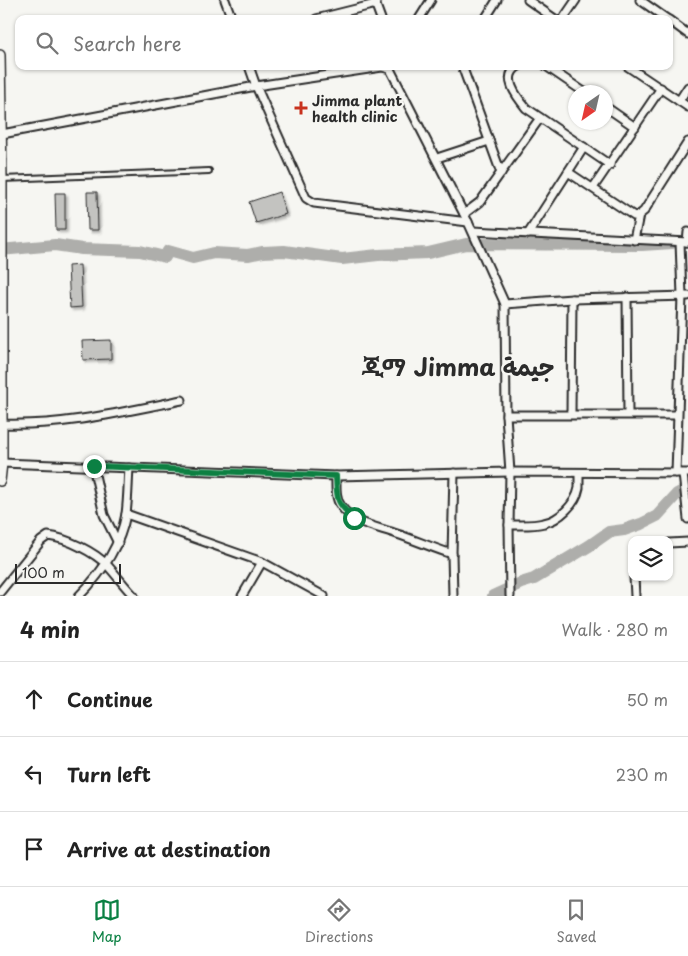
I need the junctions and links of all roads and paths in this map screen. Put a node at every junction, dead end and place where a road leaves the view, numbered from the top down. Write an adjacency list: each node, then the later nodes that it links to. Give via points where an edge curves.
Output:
1 (224, 0): 10 (street)
2 (431, 0): 13 (street)
3 (497, 0): 14 (street)
4 (528, 0): 15 (street)
5 (576, 0): 16 (street)
6 (640, 0): 9 (street)
7 (657, 0): 9 (street)
8 (375, 2): 11 (street); 12 (street)
9 (652, 8): 17 (street)
10 (230, 15)
11 (330, 15)
12 (380, 15)
13 (422, 15)
14 (488, 15)
15 (549, 15)
16 (566, 15)
17 (661, 15)
18 (673, 24): 19 (street)
19 (688, 34)
20 (0, 55): 37 (street)
21 (250, 70): 29 (street)
22 (362, 70): 29 (street)
23 (392, 70): 41 (street)
24 (463, 70): 38 (street)
25 (514, 70): 35 (street, via 510,79 512,87 526,108)
26 (552, 70): 28 (street)
27 (633, 70): 31 (street)
28 (574, 85)
29 (256, 86): 37 (street); 50 (street, via 310,201)
30 (688, 87): 32 (street)
31 (660, 88): 32 (street); 36 (street)
32 (679, 100): 33 (street)
33 (688, 107)
34 (613, 112): 36 (street)
35 (540, 118): 40 (street); 45 (street)
36 (635, 127): 42 (street)
37 (2, 134): 46 (street)
38 (489, 141): 41 (street); 45 (street)
39 (688, 142): 49 (street)
40 (584, 147): 42 (street); 44 (street)
41 (437, 158): 48 (street)
42 (610, 165): 47 (street)
43 (209, 171): 46 (lane)
44 (568, 172): 47 (street); 53 (street)
45 (501, 173): 48 (street, via 480,202)
46 (2, 180): 65 (street)
47 (593, 188): 49 (street, via 634,216)
48 (464, 214): 50 (street)
49 (639, 215): 54 (street)
50 (468, 222): 51 (street)
51 (473, 231): 53 (street); 59 (street)
52 (688, 232): 55 (street)
53 (528, 234): 54 (street)
54 (634, 240): 55 (street)
55 (685, 242): 56 (street)
56 (685, 296): 57 (street); 64 (street)
57 (627, 297): 58 (street); 62 (street)
58 (572, 299): 59 (street); 61 (street)
59 (505, 304): 63 (street)
60 (182, 400): 65 (street, via 89,419 30,425)
61 (571, 414): 62 (street); 63 (street)
62 (628, 414): 64 (street)
63 (506, 415): 69 (street)
64 (678, 415): 72 (street)
65 (2, 424): 66 (street)
66 (2, 463): 67 (street); 74 (street)
67 (94, 466): 68 (street); 79 (street, via 104,515)
68 (129, 468): 73 (street); 75 (street)
69 (510, 472): 70 (street); 71 (street); 77 (street)
70 (579, 472): 72 (street); 77 (street, via 576,497 560,516 544,524)
71 (454, 473): 73 (street); 81 (street)
72 (683, 474): 76 (street)
73 (336, 476): 81 (street, via 338,501 354,518)
74 (0, 477)
75 (126, 514): 79 (street); 82 (street)
76 (688, 519)
77 (509, 525): 86 (street)
78 (688, 542): 80 (street)
79 (118, 543): 83 (street)
80 (673, 543)
81 (452, 554): 91 (street)
82 (262, 562): 89 (street); 90 (street)
83 (106, 564): 85 (street, via 60,537 48,536); 87 (street); 88 (street)
84 (634, 581): 92 (street)
85 (0, 592)
86 (510, 594)
87 (79, 596)
88 (134, 596)
89 (242, 596)
90 (324, 596)
91 (453, 596)
92 (635, 596)

